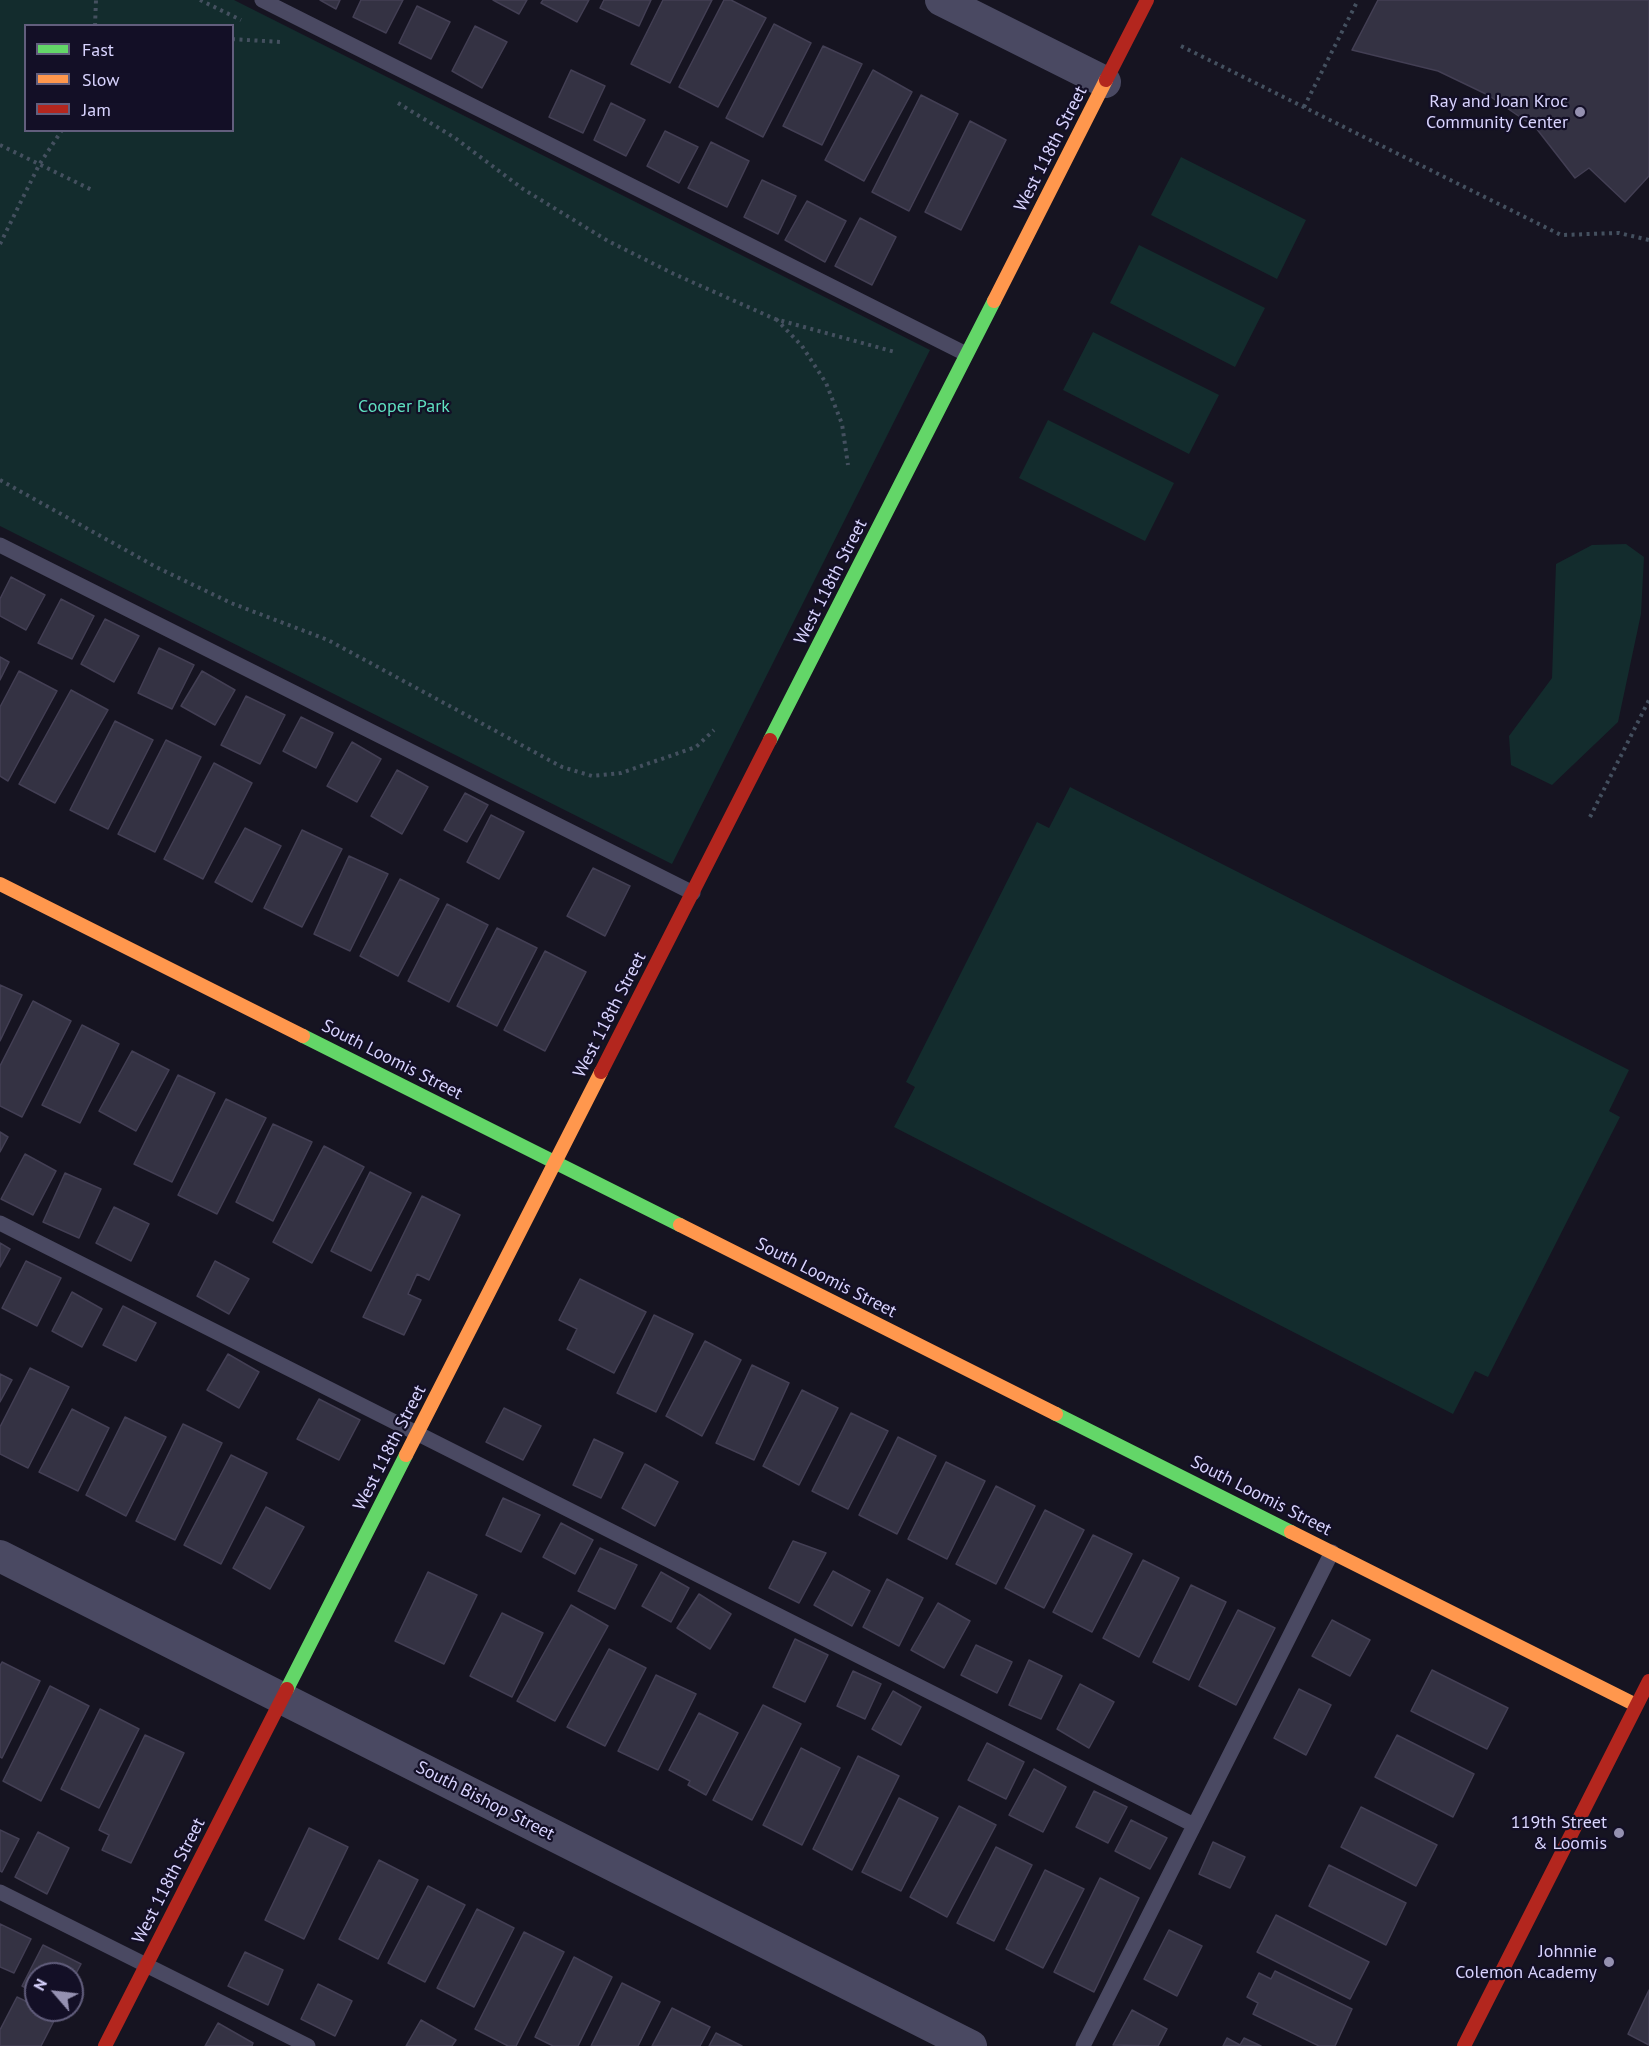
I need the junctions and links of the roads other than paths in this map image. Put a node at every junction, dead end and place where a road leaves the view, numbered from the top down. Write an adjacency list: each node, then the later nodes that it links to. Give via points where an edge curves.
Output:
1 (262, 0): 5 (lane)
2 (941, 0): 4 (street)
3 (1147, 0): 4 (street, West 118th Street)
4 (1105, 82): 5 (street, West 118th Street)
5 (966, 354): 8 (street, West 118th Street)
6 (0, 545): 8 (lane)
7 (0, 884): 9 (street, South Loomis Street)
8 (693, 893): 9 (street, West 118th Street)
9 (555, 1162): 11 (street, West 118th Street); 12 (street, South Loomis Street)
10 (0, 1222): 11 (lane)
11 (417, 1433): 15 (street, West 118th Street); 17 (lane)
12 (1332, 1552): 16 (street, South Loomis Street); 17 (lane)
13 (0, 1556): 15 (street, South Bishop Street)
14 (1649, 1680): 16 (street)
15 (282, 1698): 19 (street, West 118th Street); 22 (street, South Bishop Street)
16 (1636, 1705): 24 (street)
17 (1194, 1825): 23 (lane)
18 (0, 1892): 19 (lane)
19 (146, 1965): 20 (street, West 118th Street); 21 (lane)
20 (105, 2046)
21 (308, 2046)
22 (971, 2046)
23 (1083, 2046)
24 (1464, 2046)

